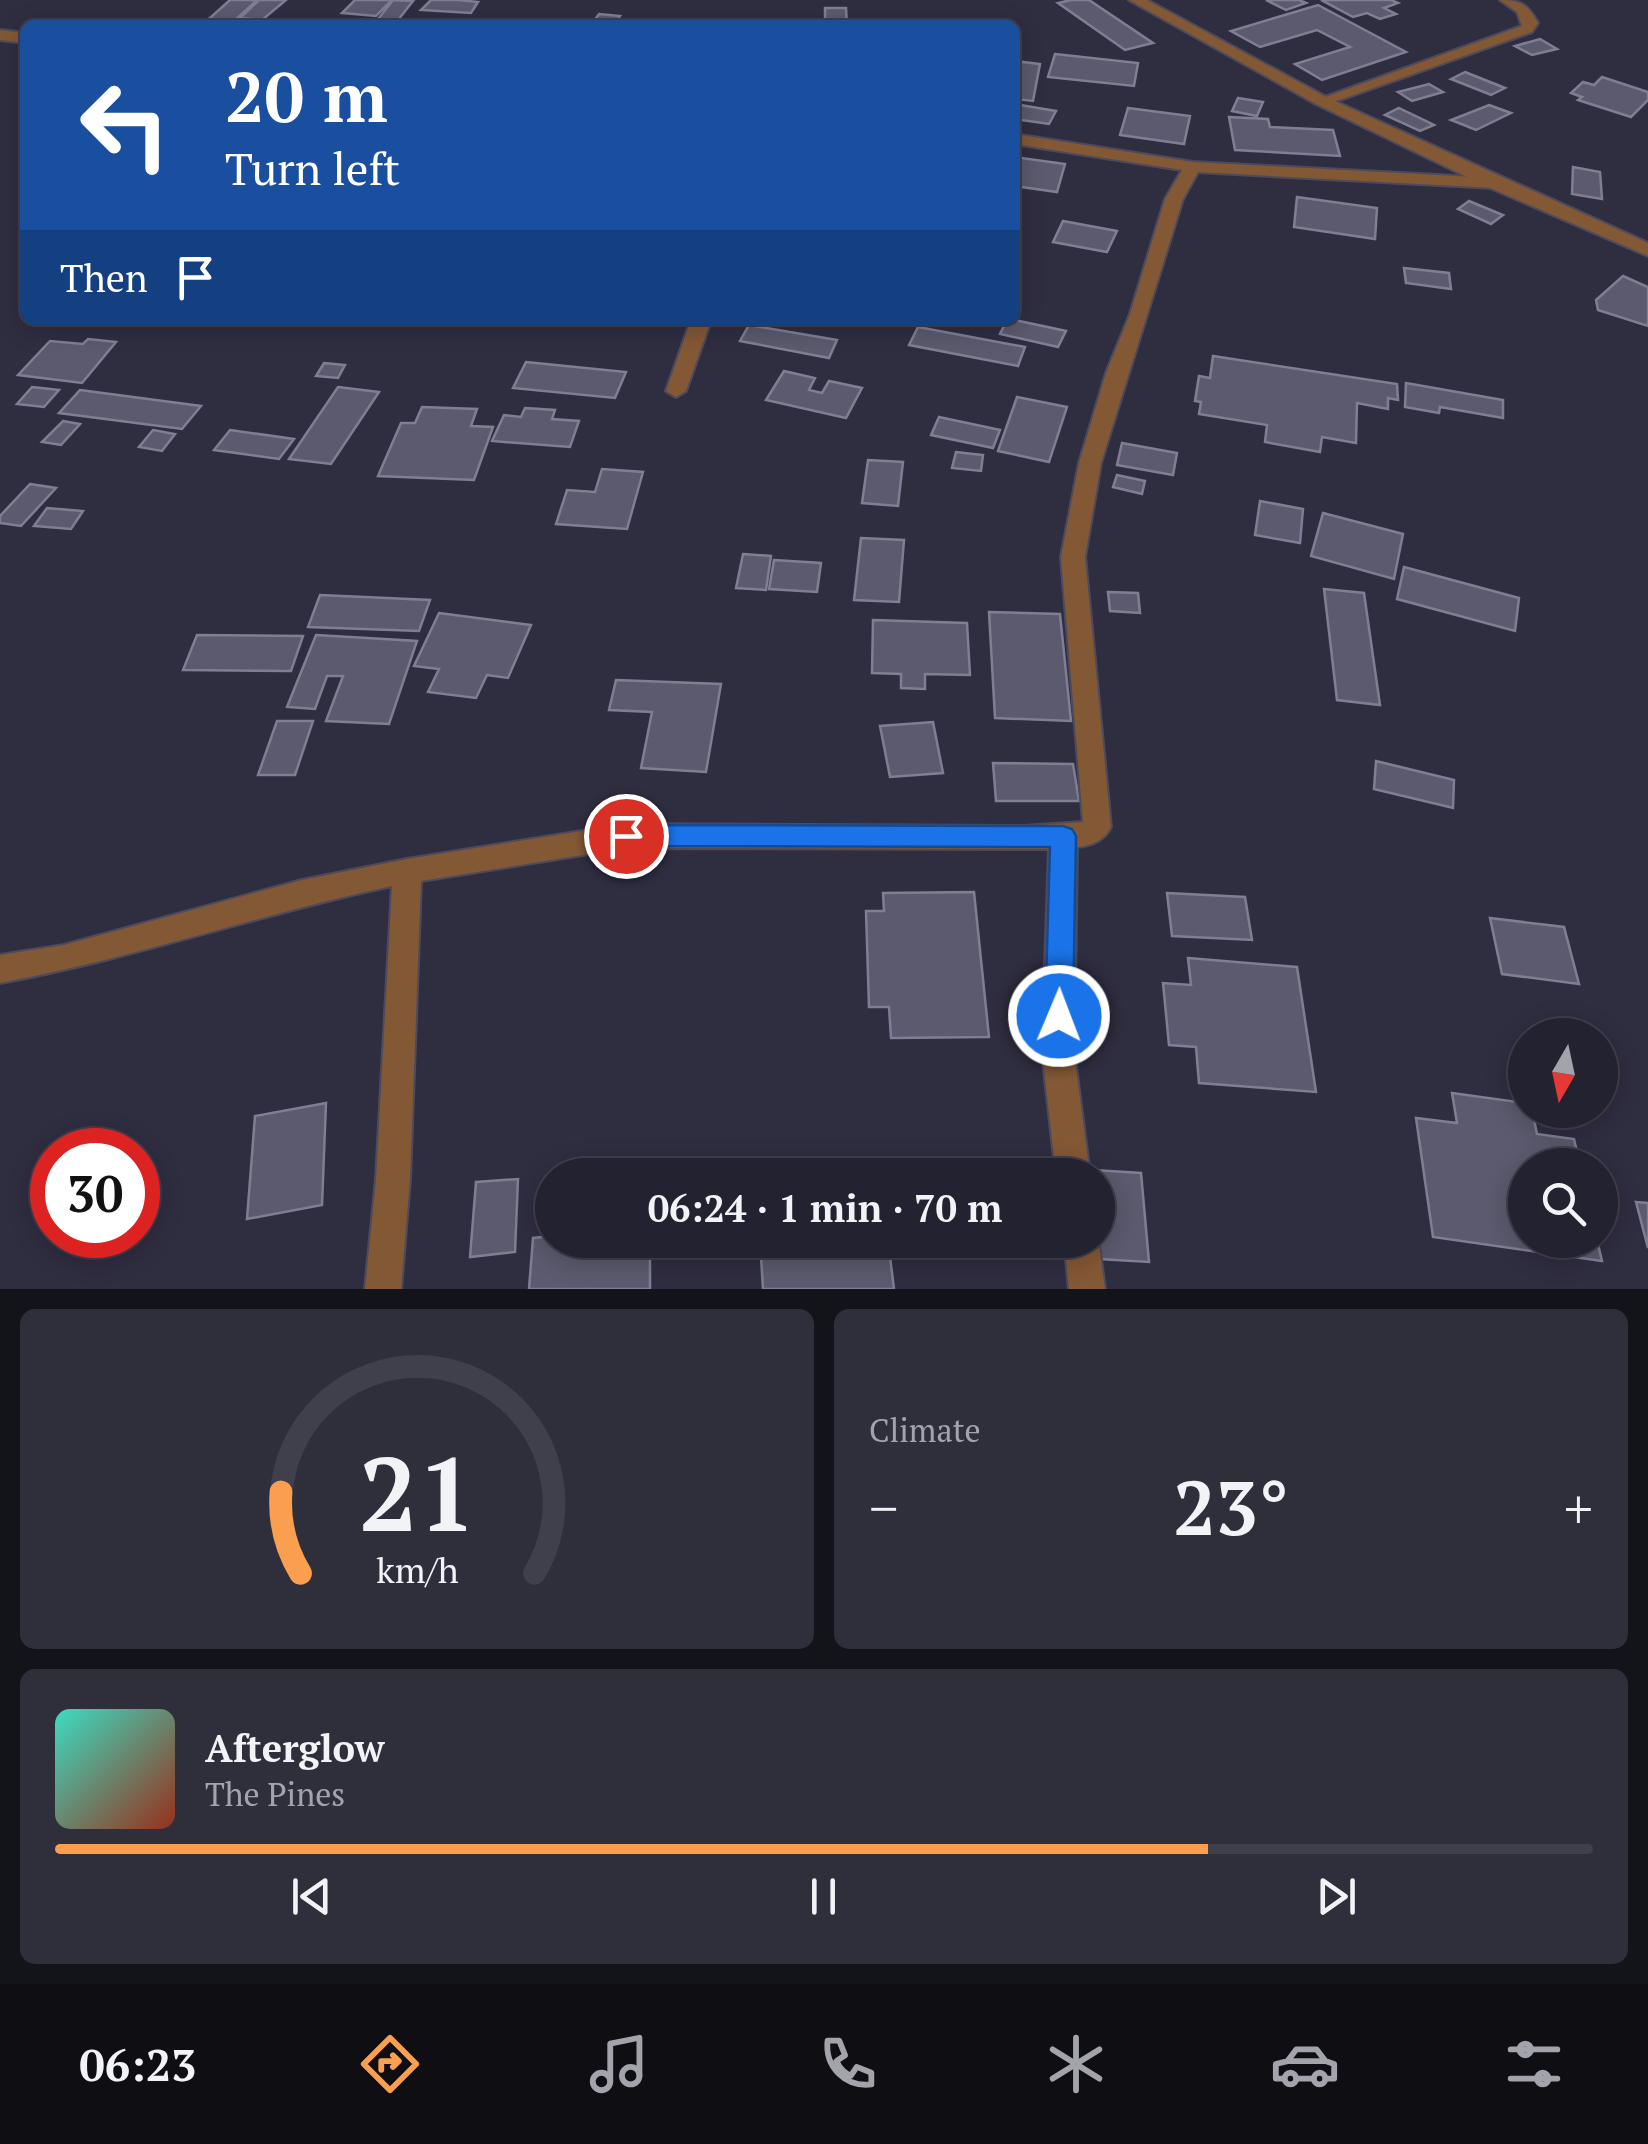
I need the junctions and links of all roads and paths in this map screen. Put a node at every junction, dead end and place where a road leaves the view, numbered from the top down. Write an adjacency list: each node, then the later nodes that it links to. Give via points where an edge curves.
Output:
1 (1136, 0): 3 (street)
2 (1507, 0): 3 (street, via 1528,14 1527,29)
3 (1322, 101): 6 (street)
4 (1020, 140): 5 (street)
5 (1193, 167): 6 (street); 10 (street, via 1158,245 1090,464 1073,557 1097,827)
6 (1494, 183): 7 (street)
7 (1648, 250)
8 (699, 325): 9 (street)
9 (676, 391)
10 (1063, 836): 11 (street, via 626,836); 13 (street, via 1058,1052)
11 (407, 870): 12 (street); 15 (street)
12 (0, 969)
13 (1071, 1158)
14 (1083, 1258): 16 (street)
15 (383, 1289)
16 (1087, 1289)

